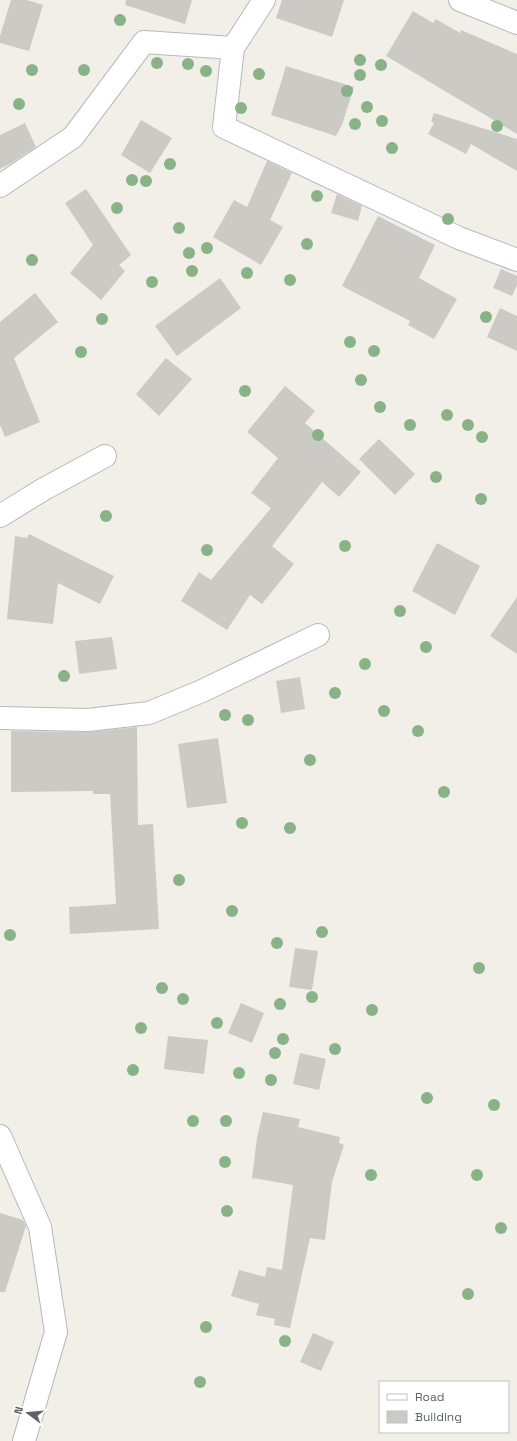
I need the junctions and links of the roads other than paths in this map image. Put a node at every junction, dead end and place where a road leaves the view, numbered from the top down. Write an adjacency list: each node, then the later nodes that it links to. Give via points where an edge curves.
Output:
1 (264, 0): 4 (street)
2 (460, 0): 3 (street)
3 (517, 23)
4 (234, 48): 5 (street, via 144,42 73,137); 6 (street, via 224,127 459,238)
5 (0, 186)
6 (517, 260)
7 (106, 456): 8 (street, via 44,488)
8 (0, 516)
9 (318, 635): 10 (street, via 202,692 149,713 88,720)
10 (0, 718)
11 (0, 1136): 12 (street, via 40,1227 56,1332)
12 (24, 1441)

